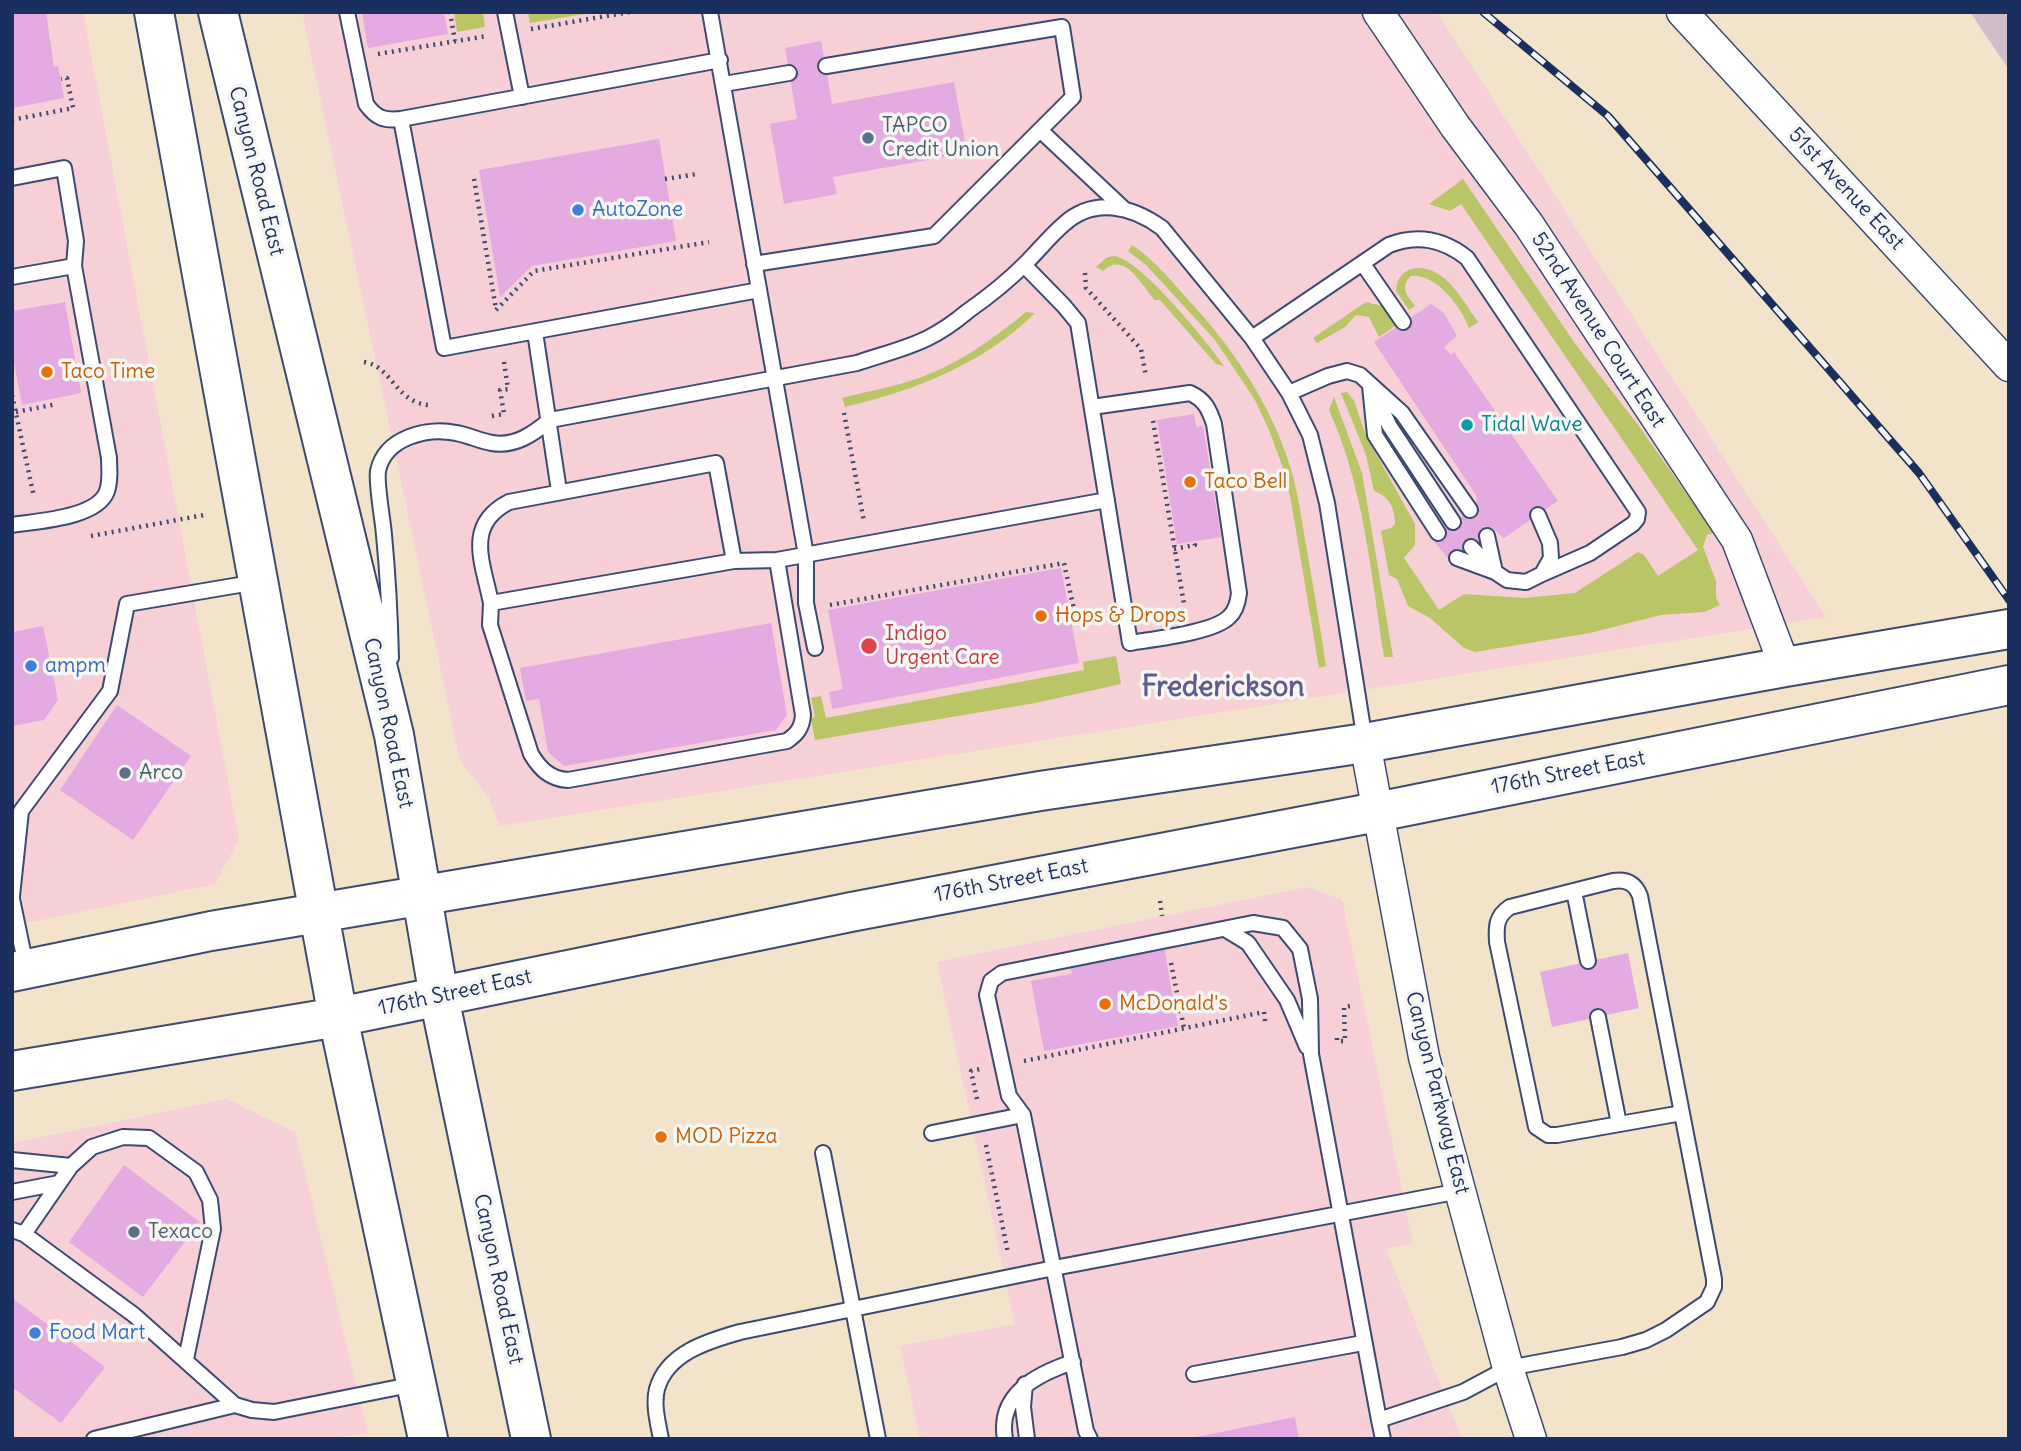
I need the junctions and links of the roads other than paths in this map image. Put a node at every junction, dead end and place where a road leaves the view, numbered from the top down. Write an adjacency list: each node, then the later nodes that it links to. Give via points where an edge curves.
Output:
1 (154, 12): 47 (main road)
2 (218, 12): 53 (main road, Canyon Road East)
3 (347, 12): 13 (lane, via 366,104 374,116 387,121)
4 (505, 12): 12 (lane)
5 (710, 12): 8 (lane)
6 (1377, 12): 51 (street, 52nd Avenue Court East, via 1529,225 1737,540)
7 (1682, 12): 26 (street, 51st Avenue East)
8 (720, 60): 11 (lane); 12 (lane)
9 (826, 66): 14 (lane, via 1062,27 1073,97)
10 (789, 73): 11 (lane)
11 (724, 84): 17 (lane)
12 (522, 97): 13 (lane)
13 (401, 119): 24 (lane, via 444,348)
14 (1040, 130): 16 (lane); 17 (lane, via 933,236)
15 (12, 178): 20 (lane, via 64,168 76,241)
16 (1123, 208): 19 (lane, via 1103,207 1066,222); 25 (lane, via 1145,215 1162,228)
17 (754, 264): 22 (lane)
18 (1363, 264): 23 (lane); 25 (lane); 46 (lane, via 1389,245 1411,239 1442,242 1467,258 1634,504 1638,512 1633,524 1590,553)
19 (1024, 265): 27 (lane, via 928,338 857,363); 30 (lane, via 1078,323)
20 (74, 266): 21 (lane); 37 (lane, via 108,458 107,492 85,511)
21 (12, 277)
22 (759, 290): 24 (lane); 27 (lane)
23 (1403, 322)
24 (535, 332): 31 (lane)
25 (1252, 338): 29 (lane)
26 (2009, 366)
27 (774, 379): 31 (lane); 41 (lane)
28 (1370, 386): 29 (lane, via 1360,375 1347,371); 34 (lane, via 1402,413); 36 (lane, via 1389,425); 38 (lane, via 1375,435)
29 (1289, 393): 54 (lane, via 1310,435 1327,503)
30 (1092, 407): 33 (lane); 33 (lane, via 1190,393 1210,410 1240,593 1230,617 1215,626 1130,643)
31 (550, 420): 32 (lane); 53 (lane, via 513,443 493,443 440,430 421,432 387,454 378,472 388,577)
32 (559, 491): 44 (lane, via 716,463); 48 (lane, via 509,502 484,523 480,552)
33 (1107, 500): 41 (lane)
34 (1470, 510)
35 (1538, 515): 46 (lane, via 1550,543 1551,558)
36 (1454, 522)
37 (12, 525)
38 (1438, 533)
39 (1487, 536): 45 (lane)
40 (1471, 547): 45 (lane)
41 (806, 555): 43 (lane); 50 (lane, via 806,603)
42 (1457, 558): 45 (lane)
43 (777, 560): 44 (lane); 48 (lane, via 803,715 796,734 787,741 568,780 545,772 531,754 490,625)
44 (734, 561): 48 (lane)
45 (1495, 572): 46 (lane, via 1507,580 1526,582)
46 (1542, 573)
47 (258, 582): 58 (lane, via 127,604 110,691 21,811); 59 (main road)
48 (492, 603)
49 (2009, 629): 51 (main road)
50 (815, 648)
51 (1785, 667): 54 (main road)
52 (2004, 686): 55 (main road, 176th Street East)
53 (394, 735): 57 (main road, Canyon Road East)
54 (1365, 743): 55 (street, Canyon Parkway East); 57 (main road, via 1040,790)
55 (1377, 812): 63 (main road, 176th Street East, via 851,912); 76 (street, Canyon Parkway East, via 1424,1057)
56 (1574, 891): 61 (lane); 68 (lane, via 1623,880 1637,889); 70 (lane, via 1510,907 1498,919 1497,942 1536,1127 1557,1135)
57 (422, 897): 59 (main road); 63 (main road, Canyon Road East)
58 (12, 898): 62 (lane)
59 (319, 914): 62 (main road, via 211,931); 64 (main road)
60 (1225, 929): 66 (lane, via 1248,943 1287,1000); 66 (lane, via 1254,923 1283,928 1300,949 1310,999); 69 (lane, via 1002,973 991,981 987,996 1009,1096)
61 (1588, 961)
62 (20, 971)
63 (439, 997): 64 (main road, 176th Street East); 94 (main road, Canyon Road East)
64 (338, 1017): 67 (main road, 176th Street East); 87 (main road)
65 (1598, 1017): 70 (lane)
66 (1311, 1054): 78 (lane)
67 (12, 1071)
68 (1682, 1113): 70 (lane); 85 (lane, via 1714,1279 1706,1302 1646,1340)
69 (1023, 1115): 71 (lane); 80 (lane)
70 (1619, 1124)
71 (932, 1133)
72 (823, 1153): 81 (lane)
73 (12, 1160): 74 (lane)
74 (71, 1166): 75 (lane); 83 (lane, via 92,1147 122,1137 149,1138 196,1172 210,1200 213,1228)
75 (59, 1182): 77 (lane); 79 (lane)
76 (1460, 1191): 78 (lane); 85 (street, Canyon Parkway East)
77 (12, 1192)
78 (1339, 1213): 80 (lane); 82 (lane)
79 (18, 1232): 83 (lane, via 134,1315)
80 (1054, 1268): 81 (lane); 84 (lane)
81 (852, 1309): 95 (lane, via 740,1332 702,1343 680,1357 664,1373 657,1390); 96 (lane)
82 (1363, 1343): 86 (lane); 90 (lane)
83 (186, 1359): 89 (lane)
84 (1073, 1362): 88 (lane); 91 (lane)
85 (1508, 1368): 90 (lane, via 1463,1392); 100 (street, Canyon Parkway East)
86 (1194, 1374)
87 (416, 1384): 89 (lane, via 274,1412); 93 (main road)
88 (1025, 1384): 97 (lane, via 1006,1413); 98 (lane)
89 (235, 1405): 92 (lane)
90 (1378, 1420): 99 (lane)
91 (1085, 1436)
92 (94, 1439)
93 (428, 1439)
94 (531, 1439)
95 (661, 1439)
96 (878, 1439)
97 (1005, 1439)
98 (1027, 1439)
99 (1383, 1439)
100 (1531, 1439)

